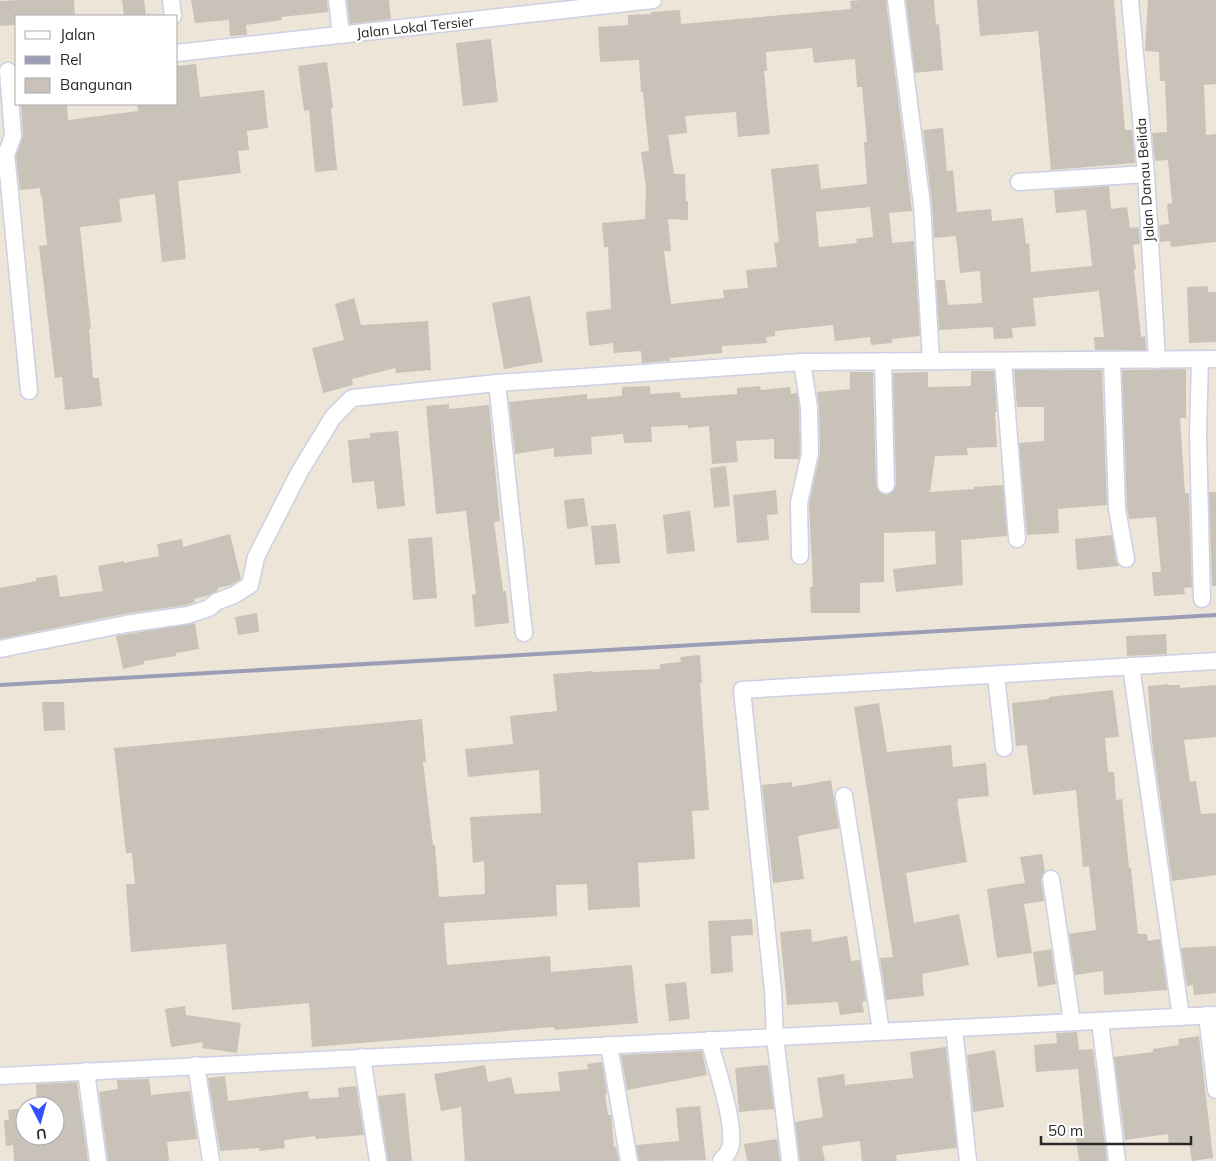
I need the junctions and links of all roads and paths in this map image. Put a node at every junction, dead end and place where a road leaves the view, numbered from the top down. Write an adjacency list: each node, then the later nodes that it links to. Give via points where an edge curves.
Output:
1 (171, 0): 6 (street)
2 (337, 0): 7 (street)
3 (653, 0): 7 (street, Jalan Lokal Tersier)
4 (896, 0): 15 (street, via 922,205)
5 (1130, 0): 10 (street, Jalan Danau Belida)
6 (173, 15)
7 (341, 35): 8 (street, Jalan Lokal Tersier)
8 (178, 50)
9 (8, 71): 20 (street, via 13,136 6,155)
10 (1146, 174): 11 (street); 14 (street, Jalan Danau Belida)
11 (1019, 182)
12 (1208, 359): 14 (street); 25 (street, via 1198,434)
13 (1112, 360): 14 (street); 16 (street); 24 (street, via 1116,509)
14 (1156, 360)
15 (931, 361): 16 (street); 18 (street)
16 (1003, 361): 22 (street)
17 (802, 362): 18 (street); 19 (street); 23 (street, via 809,406 810,447 799,503)
18 (883, 362): 21 (street)
19 (497, 383): 26 (street); 27 (street, via 352,398 333,417 300,471 256,557 250,585 234,595 188,615)
20 (29, 391)
21 (886, 486)
22 (1018, 539)
23 (800, 556)
24 (1126, 559)
25 (1202, 599)
26 (524, 633)
27 (0, 649)
28 (1216, 661): 29 (street)
29 (1131, 666): 30 (street); 35 (street)
30 (996, 675): 31 (street); 40 (street, via 742,690)
31 (1004, 748)
32 (844, 796): 39 (street)
33 (1051, 879): 37 (street)
34 (1212, 1015): 35 (street); 47 (street)
35 (1181, 1017): 36 (street)
36 (1100, 1021): 37 (street); 55 (street)
37 (1072, 1022): 38 (street)
38 (954, 1028): 39 (street); 54 (street)
39 (881, 1031): 40 (street)
40 (775, 1037): 41 (street); 53 (street)
41 (709, 1040): 42 (street); 52 (street, via 731,1135 730,1146)
42 (609, 1045): 43 (street); 51 (street)
43 (362, 1057): 44 (street); 50 (street)
44 (196, 1066): 45 (street); 49 (street)
45 (86, 1071): 46 (street); 48 (street)
46 (0, 1076)
47 (1216, 1090)
48 (98, 1161)
49 (210, 1161)
50 (378, 1161)
51 (629, 1161)
52 (722, 1161)
53 (790, 1161)
54 (968, 1161)
55 (1117, 1161)

